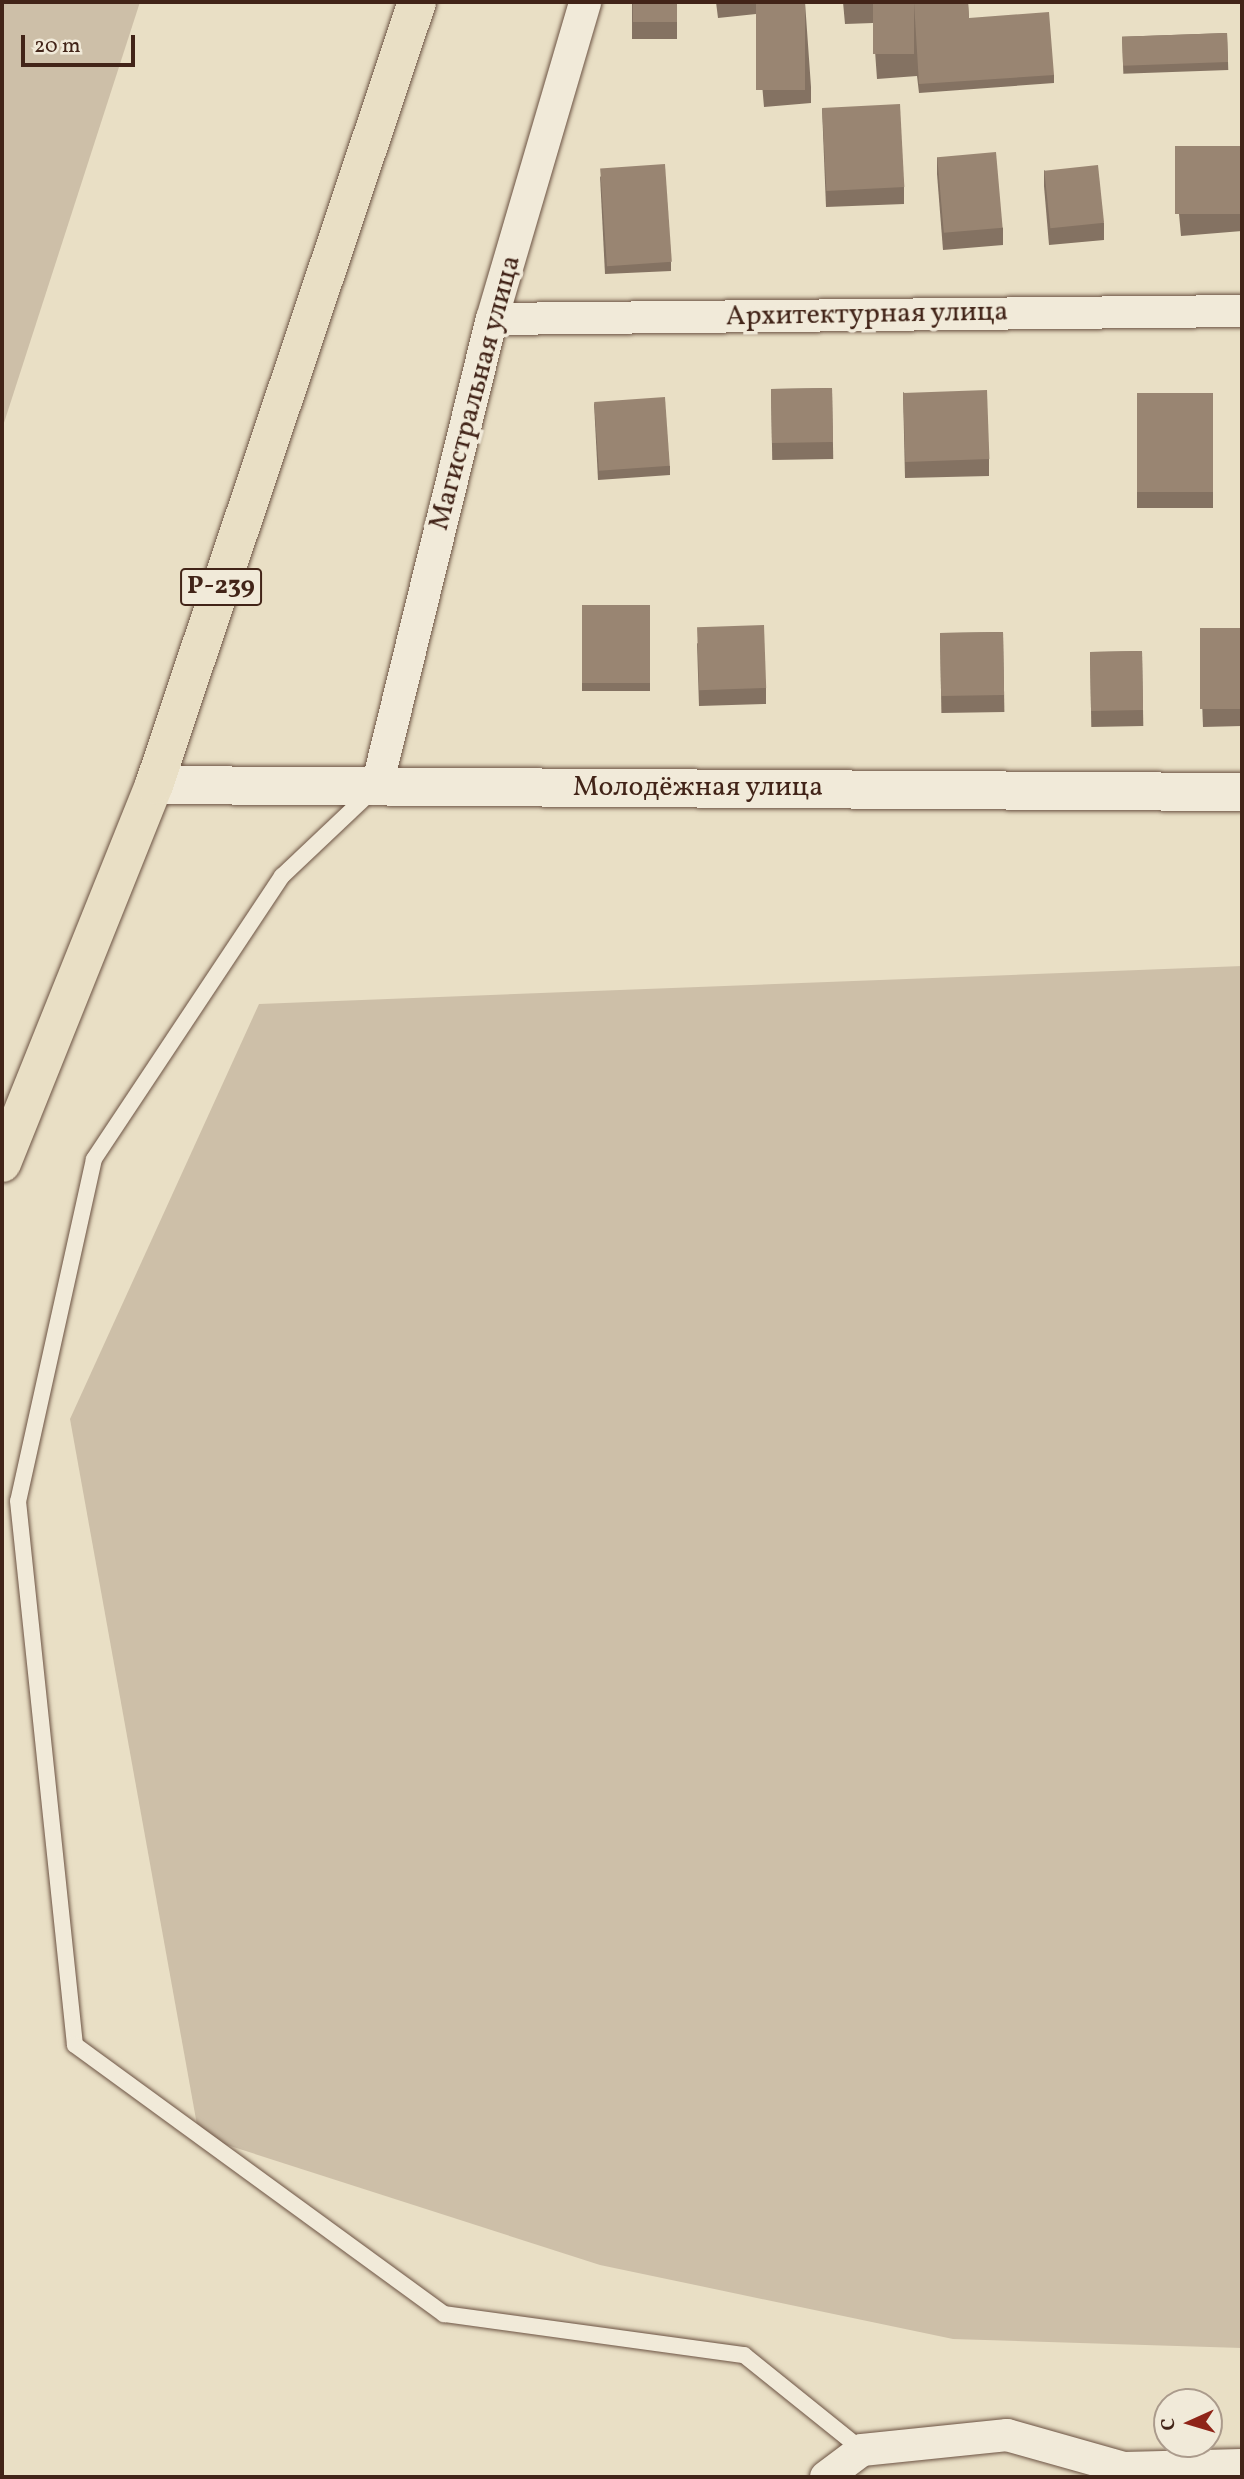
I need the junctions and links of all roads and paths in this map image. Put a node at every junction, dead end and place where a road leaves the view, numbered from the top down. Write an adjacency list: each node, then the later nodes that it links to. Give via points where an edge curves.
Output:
1 (417, 2): 5 (highway, Р-239)
2 (585, 2): 4 (street, Магистральная улица)
3 (1242, 311): 4 (street, Архитектурная улица)
4 (492, 319): 6 (street, Магистральная улица)
5 (155, 785): 6 (street, Молодёжная улица); 8 (highway, Р-239)
6 (377, 786): 7 (street, Молодёжная улица); 9 (lane, via 282,876 94,1159 18,1501 75,2045 444,2315 744,2355)
7 (1242, 792)
8 (2, 1163)
9 (862, 2450): 10 (street, via 1007,2435 1124,2468); 11 (street)
10 (1242, 2465)
11 (827, 2477)

